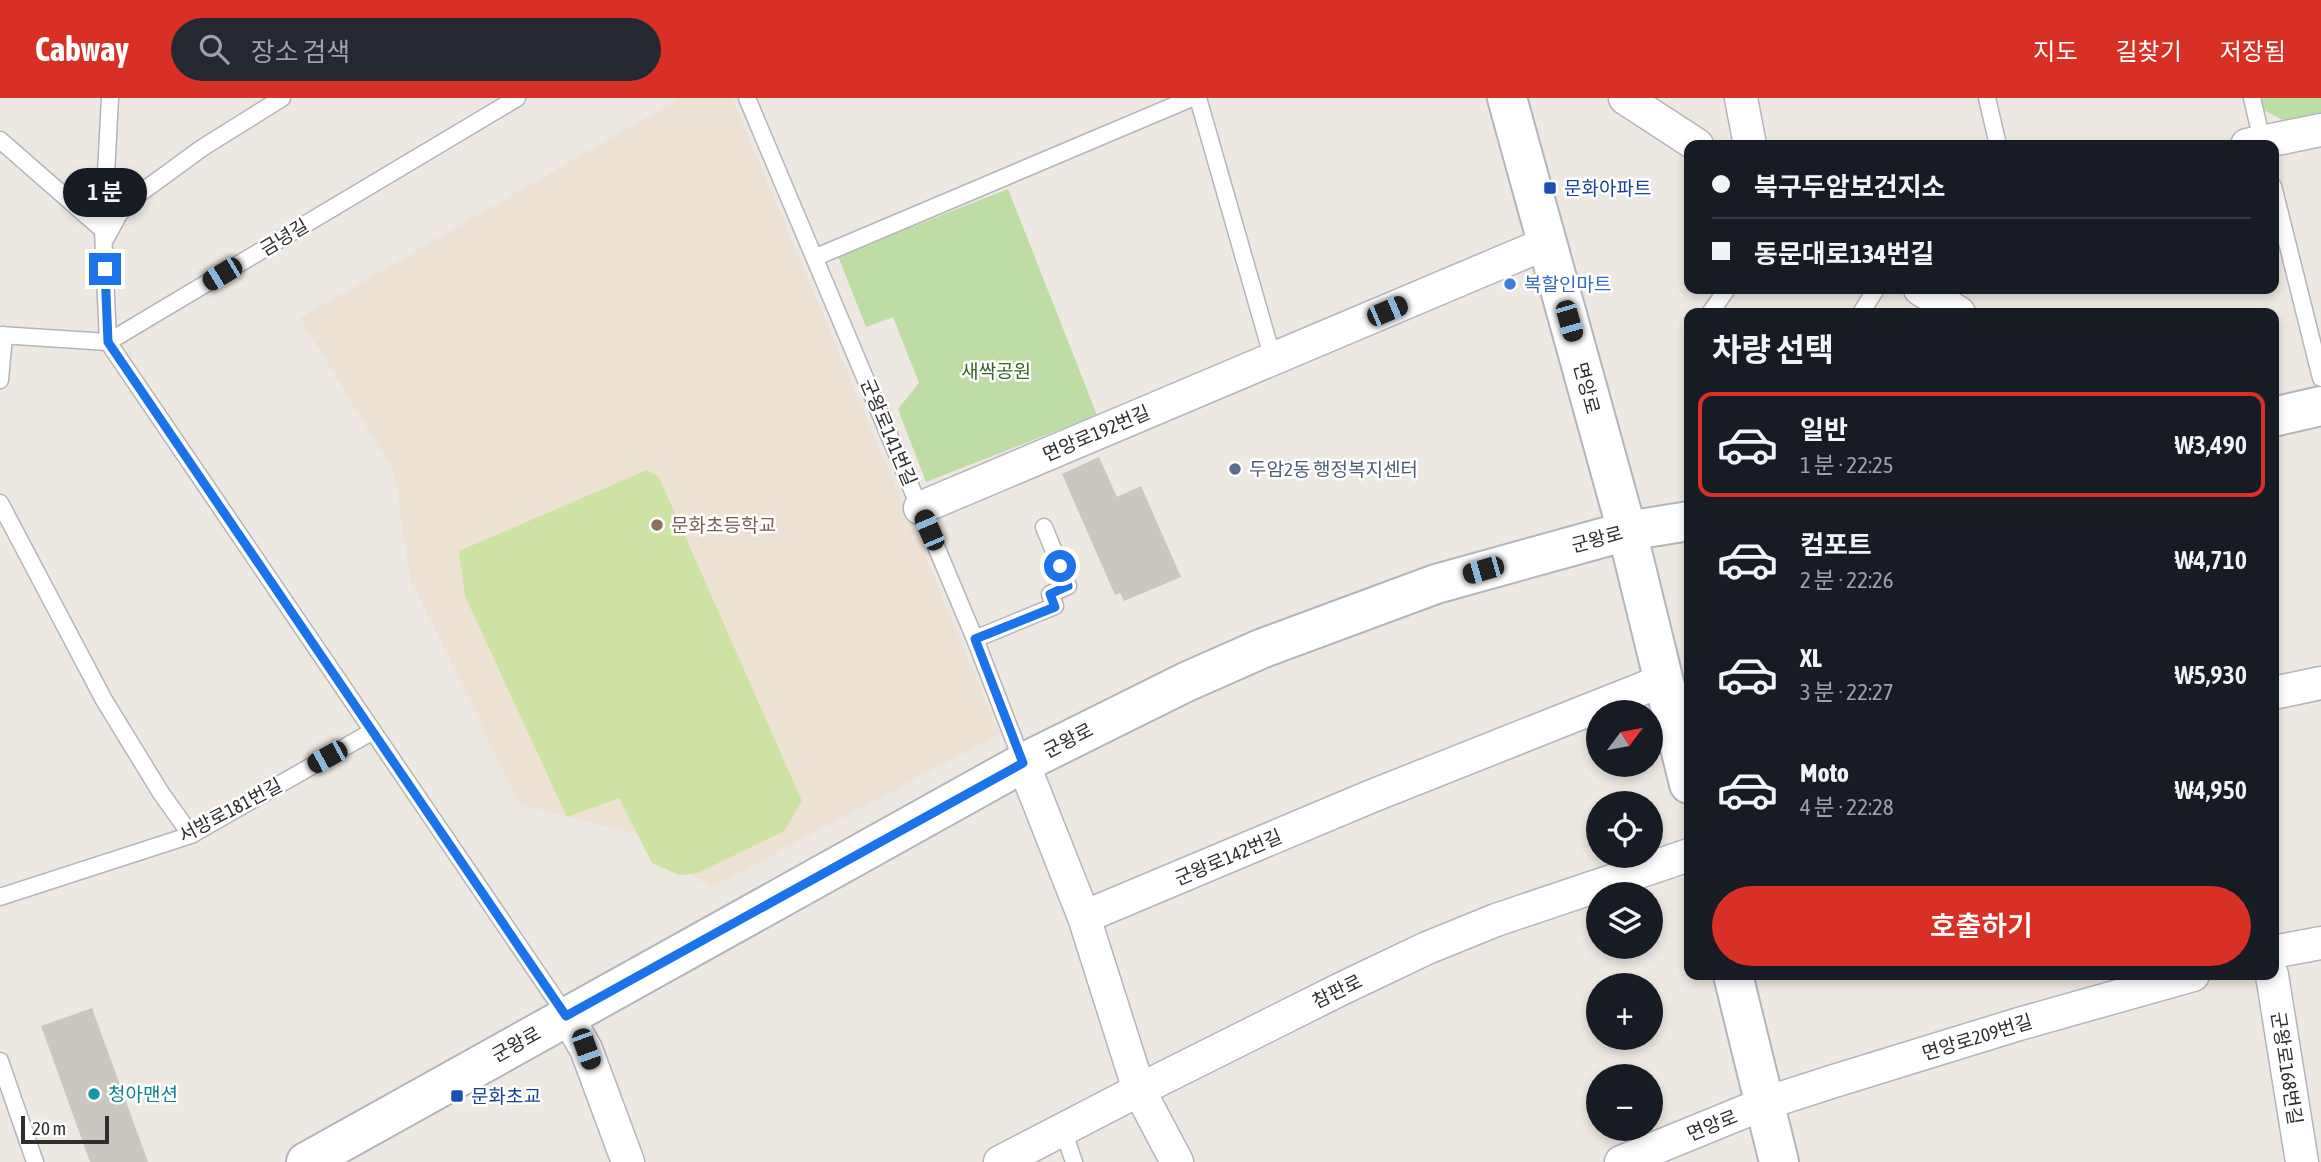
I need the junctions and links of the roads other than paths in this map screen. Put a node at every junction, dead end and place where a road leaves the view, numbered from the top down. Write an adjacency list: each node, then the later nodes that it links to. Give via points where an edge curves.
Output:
1 (110, 98): 20 (lane)
2 (282, 98): 20 (lane, via 135,197)
3 (517, 98): 26 (lane, 금녕길)
4 (747, 98): 22 (lane, 군왕로141번길)
5 (1192, 98): 22 (lane)
6 (1198, 98): 27 (lane)
7 (1507, 98): 21 (main road, 면앙로)
8 (1625, 98): 14 (street)
9 (1741, 98): 15 (street)
10 (1987, 98): 16 (lane)
11 (2252, 98): 17 (lane)
12 (2321, 130): 18 (street)
13 (0, 140): 20 (lane)
14 (1689, 140)
15 (1749, 140)
16 (1997, 140)
17 (2257, 140)
18 (2276, 140)
19 (2279, 210): 28 (lane)
20 (103, 237): 26 (lane)
21 (1547, 243): 27 (street, 면앙로192번길); 36 (main road, 면앙로)
22 (816, 257): 33 (lane, 군왕로141번길)
23 (1928, 294): 24 (street)
24 (1951, 308)
25 (2, 335): 26 (lane); 29 (lane)
26 (108, 342): 41 (lane)
27 (1272, 359): 33 (street, 면앙로192번길)
28 (2321, 378)
29 (0, 380)
30 (2321, 406): 31 (main road)
31 (2279, 415)
32 (0, 503): 44 (lane, via 104,700)
33 (920, 508): 37 (lane, 군왕로141번길)
34 (1684, 522): 36 (main road, 군왕로)
35 (1044, 527): 37 (lane, via 1068,586 1050,594 1055,607)
36 (1627, 531): 38 (main road, 면앙로); 42 (main road, 군왕로, via 1436,584 1275,643)
37 (975, 639): 42 (lane, 군왕로141번길)
38 (1664, 680): 43 (main road, 면앙로); 47 (street, 군왕로142번길)
39 (2321, 683): 40 (street)
40 (2279, 692)
41 (373, 731): 44 (lane, 서방로181번길); 53 (lane)
42 (1023, 763): 47 (street); 53 (main road, 군왕로)
43 (1684, 763)
44 (191, 835): 46 (lane, 서방로181번길)
45 (1684, 857): 55 (street, 참판로, via 1427,948)
46 (0, 897)
47 (1084, 917): 55 (street)
48 (2321, 943): 49 (street)
49 (2279, 952)
50 (1734, 980): 56 (main road, 면앙로)
51 (2175, 980): 56 (street, 면앙로209번길)
52 (2273, 980): 66 (street, 군왕로168번길)
53 (566, 1016): 59 (main road, 군왕로); 60 (street, via 586,1049)
54 (0, 1062): 58 (lane)
55 (1139, 1090): 57 (street, 참판로); 63 (street)
56 (1763, 1104): 64 (street, 면앙로); 65 (main road, 면앙로)
57 (1063, 1130): 61 (street, 참판로); 62 (lane)
58 (35, 1162)
59 (306, 1162)
60 (628, 1162)
61 (1000, 1162)
62 (1074, 1162)
63 (1177, 1162)
64 (1622, 1162)
65 (1779, 1162)
66 (2302, 1162)

